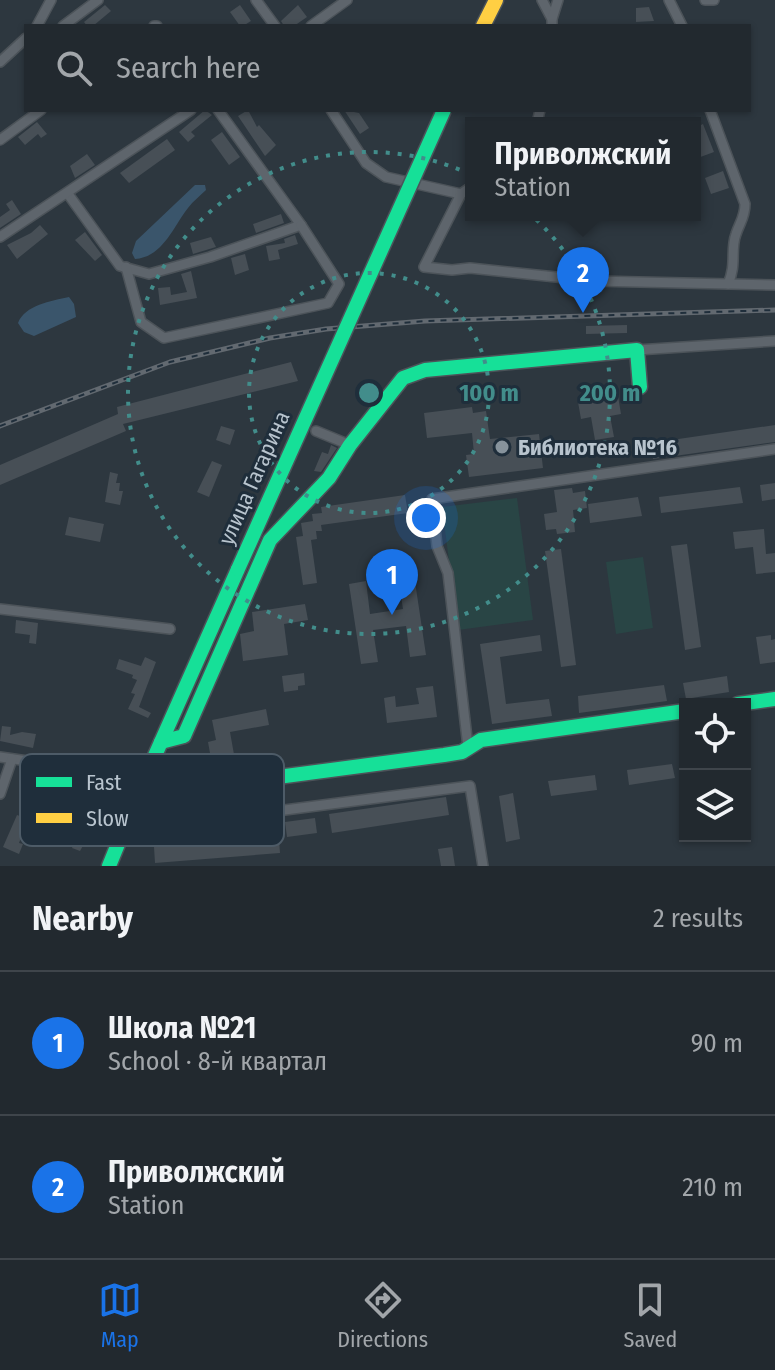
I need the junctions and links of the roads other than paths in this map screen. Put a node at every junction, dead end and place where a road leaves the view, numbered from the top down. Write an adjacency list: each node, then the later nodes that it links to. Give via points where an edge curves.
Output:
1 (51, 0): 12 (street)
2 (98, 0): 13 (street)
3 (256, 0): 14 (street)
4 (347, 0): 15 (street)
5 (496, 0): 16 (street)
6 (542, 0): 11 (street)
7 (558, 0): 11 (street)
8 (669, 0): 17 (street)
9 (705, 0): 10 (street)
10 (714, 0)
11 (552, 23)
12 (41, 24)
13 (66, 24)
14 (274, 24)
15 (314, 24)
16 (484, 24)
17 (681, 24)
18 (24, 40): 19 (street)
19 (0, 62)
20 (38, 112): 26 (street)
21 (188, 112): 28 (street)
22 (219, 112): 30 (street)
23 (332, 112): 29 (street, via 366,163 386,177)
24 (443, 112): 46 (street, улица Гагарина, bridge)
25 (711, 112): 33 (street, via 745,204)
26 (0, 140)
27 (465, 191): 29 (street)
28 (68, 194): 31 (street); 32 (street, via 120,266)
29 (461, 194): 33 (street, via 424,267 594,281)
30 (301, 225): 32 (street, via 149,274); 32 (street, via 339,284 328,303 164,338 141,322)
31 (0, 237)
32 (126, 267)
33 (728, 284): 34 (street)
34 (775, 285)
35 (775, 341): 36 (street)
36 (637, 350): 37 (street); 39 (street, via 411,373)
37 (640, 387)
38 (316, 431): 39 (street)
39 (350, 445): 46 (street, via 329,478 270,540 184,736)
40 (775, 449): 47 (street, via 432,499 437,546 448,573)
41 (0, 609): 42 (street)
42 (170, 629)
43 (775, 699): 44 (street)
44 (751, 702)
45 (679, 712): 47 (street, via 481,740)
46 (161, 742): 48 (street, улица Гагарина)
47 (468, 747): 52 (street, via 444,755)
48 (156, 754)
49 (0, 757): 50 (street)
50 (12, 759): 51 (street); 53 (street)
51 (20, 760)
52 (284, 776)
53 (0, 794)
54 (284, 810): 57 (street, via 470,786)
55 (117, 846): 56 (street, улица Гагарина)
56 (109, 866)
57 (483, 866)

